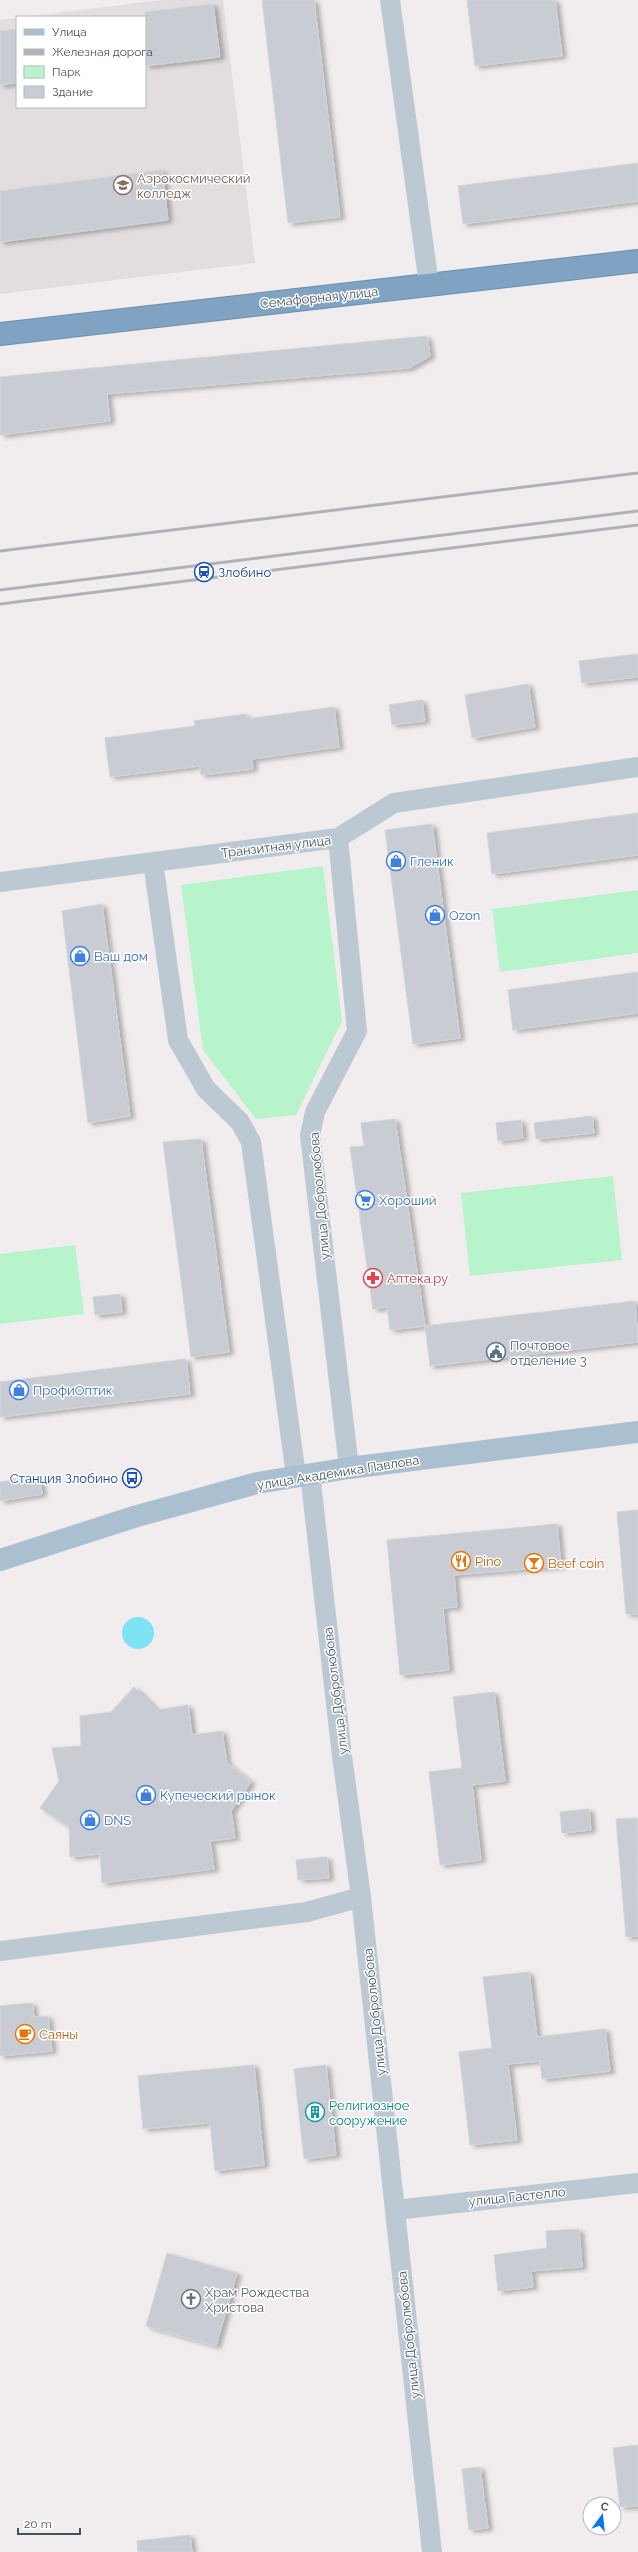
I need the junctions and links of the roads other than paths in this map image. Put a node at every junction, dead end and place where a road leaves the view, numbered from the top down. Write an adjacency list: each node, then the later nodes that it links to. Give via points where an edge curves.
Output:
1 (390, 0): 3 (street)
2 (638, 261): 3 (highway, Семафорная улица)
3 (428, 285): 4 (highway, Семафорная улица)
4 (0, 334)
5 (638, 767): 6 (street, Транзитная улица, via 394,803)
6 (338, 838): 7 (street, Транзитная улица); 10 (street, улица Добролюбова, via 357,1031 315,1112 310,1135)
7 (153, 862): 8 (street, Транзитная улица); 11 (street, улица Добролюбова, via 178,1040 206,1089 240,1122 251,1142)
8 (0, 882)
9 (638, 1432): 10 (main road, улица Академика Павлова)
10 (349, 1468): 11 (main road, улица Академика Павлова)
11 (303, 1475): 12 (main road, улица Академика Павлова, via 257,1483 137,1516); 13 (street, улица Добролюбова)
12 (0, 1560)
13 (361, 1897): 14 (street, via 307,1912); 16 (street, улица Добролюбова)
14 (0, 1951)
15 (638, 2183): 16 (street, улица Гастелло)
16 (396, 2210): 17 (street, улица Добролюбова)
17 (432, 2552)

